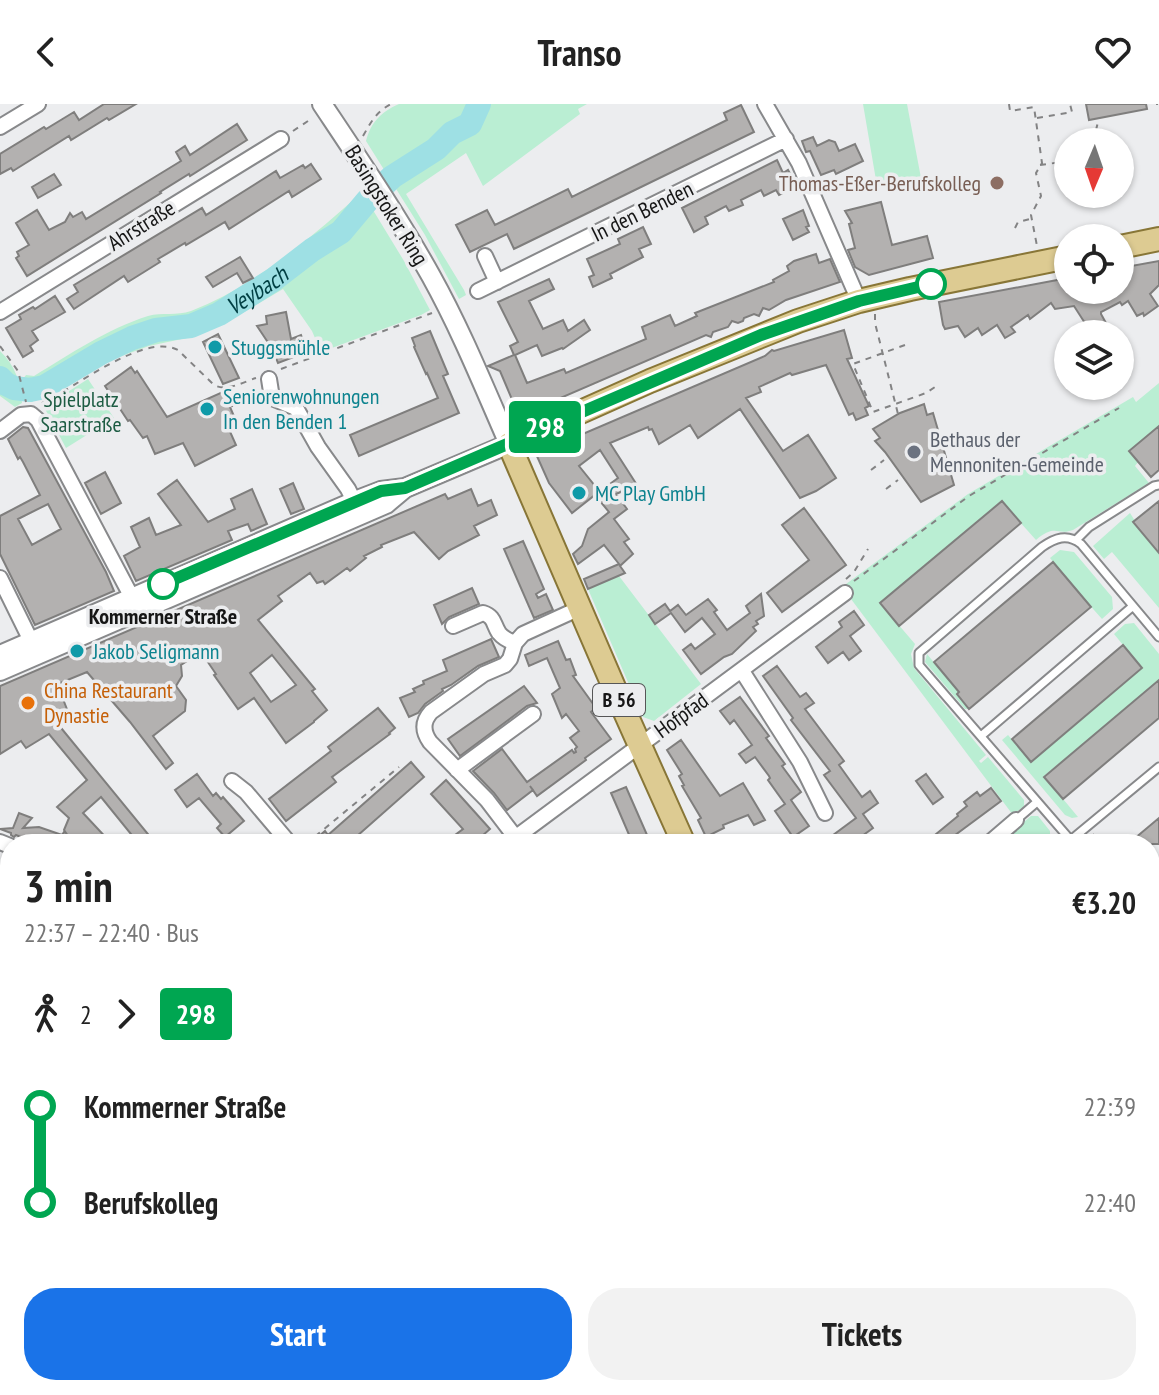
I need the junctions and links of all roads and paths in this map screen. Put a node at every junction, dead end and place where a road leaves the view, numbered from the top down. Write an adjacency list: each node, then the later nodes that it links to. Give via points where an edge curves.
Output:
1 (38, 104): 12 (street)
2 (391, 104): 7 (path)
3 (765, 104): 15 (street)
4 (1009, 104): 8 (path, via 1010,111)
5 (1038, 104): 8 (path)
6 (1070, 104): 10 (path, via 1072,114)
7 (386, 105): 16 (path)
8 (1034, 107): 10 (path)
9 (318, 111): 14 (path); 16 (street, Basingstoker Ring)
10 (1036, 118): 18 (path)
11 (1099, 118): 13 (path)
12 (0, 127)
13 (1096, 128)
14 (281, 139): 30 (street, Ahrstraße)
15 (786, 139): 26 (street, In den Benden); 28 (street)
16 (354, 151): 29 (street, Basingstoker Ring, via 389,206)
17 (1054, 163): 18 (path)
18 (1040, 165): 19 (path, via 1036,173 1041,196)
19 (1032, 219): 20 (path); 25 (path)
20 (1015, 228)
21 (1159, 239): 22 (main road)
22 (1134, 244)
23 (485, 256): 26 (street)
24 (1054, 260): 25 (main road)
25 (1040, 262): 28 (main road)
26 (497, 282): 27 (street, In den Benden)
27 (478, 291)
28 (868, 299): 33 (path); 43 (main road, via 749,340)
29 (440, 311): 34 (path); 43 (street, Basingstoker Ring)
30 (0, 312)
31 (905, 345): 33 (path)
32 (0, 346): 37 (path)
33 (884, 353): 38 (path); 38 (path, via 853,364 873,412)
34 (281, 369)
35 (268, 376): 40 (path, via 221,388 178,350 158,345 111,362); 49 (street, via 272,398 296,408)
36 (935, 387): 38 (path)
37 (25, 397)
38 (895, 403): 41 (path)
39 (1119, 408): 53 (path, via 969,496 844,588)
40 (28, 414): 42 (street); 54 (street, via 40,425)
41 (898, 414)
42 (0, 431)
43 (509, 444): 49 (street, via 405,488 386,504); 57 (main road, B 56)
44 (884, 460): 45 (path)
45 (871, 470)
46 (898, 480): 48 (path)
47 (1159, 485): 50 (lane)
48 (886, 489)
49 (358, 508): 54 (street)
50 (1076, 540): 56 (lane); 66 (lane, via 1061,537 1042,547 920,650 919,665)
51 (868, 549): 55 (path)
52 (0, 578): 61 (street)
53 (845, 593): 55 (street, Hofpfad)
54 (136, 604): 61 (street)
55 (831, 604): 64 (street, Hofpfad)
56 (1133, 606): 59 (lane); 66 (lane)
57 (580, 608): 60 (street, via 530,630); 67 (main road, B 56)
58 (453, 626): 60 (street, via 483,613)
59 (1159, 637)
60 (515, 643): 70 (street, Hofpfad, via 505,665 484,674 425,719 424,734)
61 (34, 648): 62 (street); 63 (street)
62 (0, 655)
63 (0, 671)
64 (742, 671): 67 (street, Hofpfad); 73 (street, via 800,762)
65 (533, 714): 70 (street)
66 (981, 736): 72 (lane)
67 (640, 745): 78 (street, Hofpfad); 79 (main road, B 56)
68 (399, 767): 76 (path)
69 (1159, 767): 82 (lane)
70 (457, 770): 77 (street, Hofpfad, via 487,800)
71 (232, 781): 75 (street)
72 (1037, 802): 74 (lane); 81 (lane)
73 (825, 813)
74 (1016, 820): 80 (street)
75 (282, 834)
76 (318, 834)
77 (507, 834)
78 (520, 834)
79 (680, 834)
80 (1000, 834)
81 (1063, 834)
82 (1081, 834)

